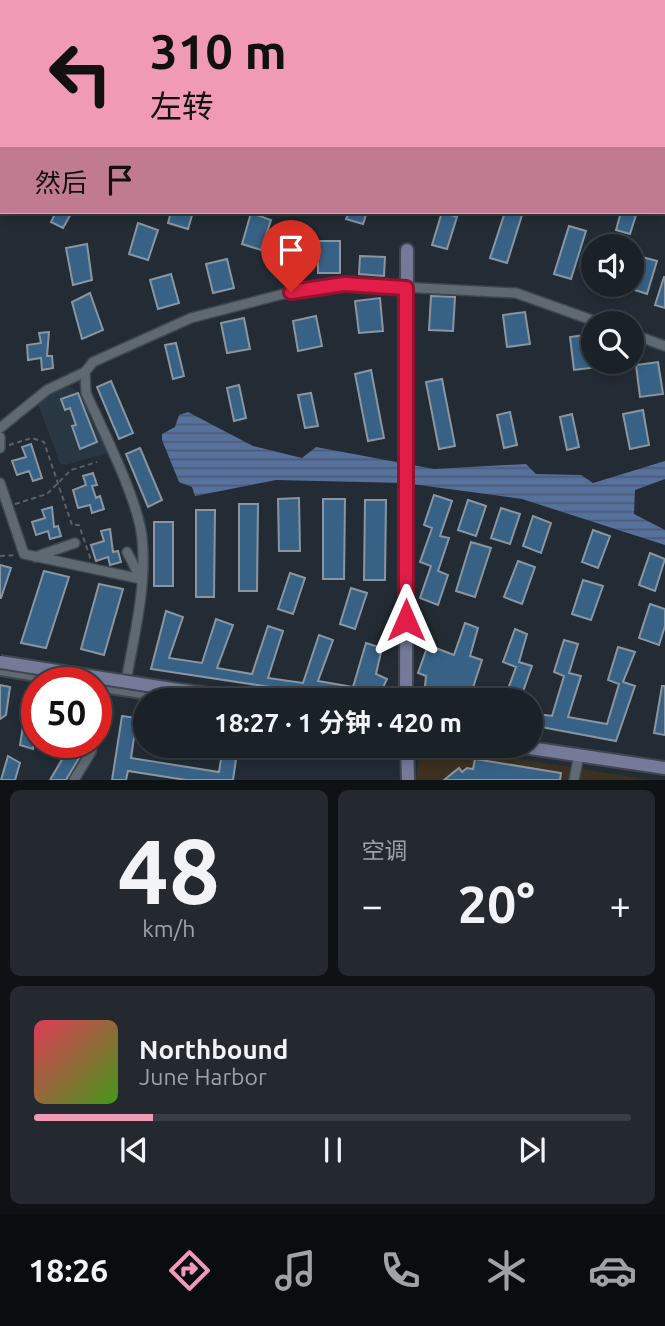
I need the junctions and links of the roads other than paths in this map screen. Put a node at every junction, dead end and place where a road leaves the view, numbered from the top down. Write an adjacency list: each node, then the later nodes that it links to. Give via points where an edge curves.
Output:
1 (576, 0): 2 (street)
2 (586, 0)
3 (407, 250): 4 (main road)
4 (406, 288): 5 (street, via 516,293); 8 (street, via 332,285 227,307 156,331 103,356); 25 (main road)
5 (581, 316)
6 (644, 338): 7 (street)
7 (665, 346)
8 (85, 372): 9 (street, via 47,390); 16 (street, via 86,393 140,526)
9 (0, 428)
10 (0, 437): 11 (street)
11 (0, 447)
12 (0, 483): 15 (street, via 24,554)
13 (75, 542): 15 (street)
14 (127, 552): 16 (street)
15 (34, 556): 16 (street)
16 (142, 579): 22 (street)
17 (0, 656): 19 (street)
18 (0, 666): 20 (street); 23 (main road, bridge)
19 (69, 667)
20 (21, 671)
21 (112, 674): 22 (street)
22 (127, 676): 24 (street)
23 (157, 688)
24 (173, 688)
25 (405, 688)
26 (112, 689): 27 (street)
27 (133, 692)
28 (543, 750): 29 (main road)
29 (579, 755): 32 (main road); 35 (street)
30 (87, 758): 33 (street)
31 (406, 758): 34 (main road)
32 (665, 768)
33 (74, 780)
34 (406, 780)
35 (574, 780)

